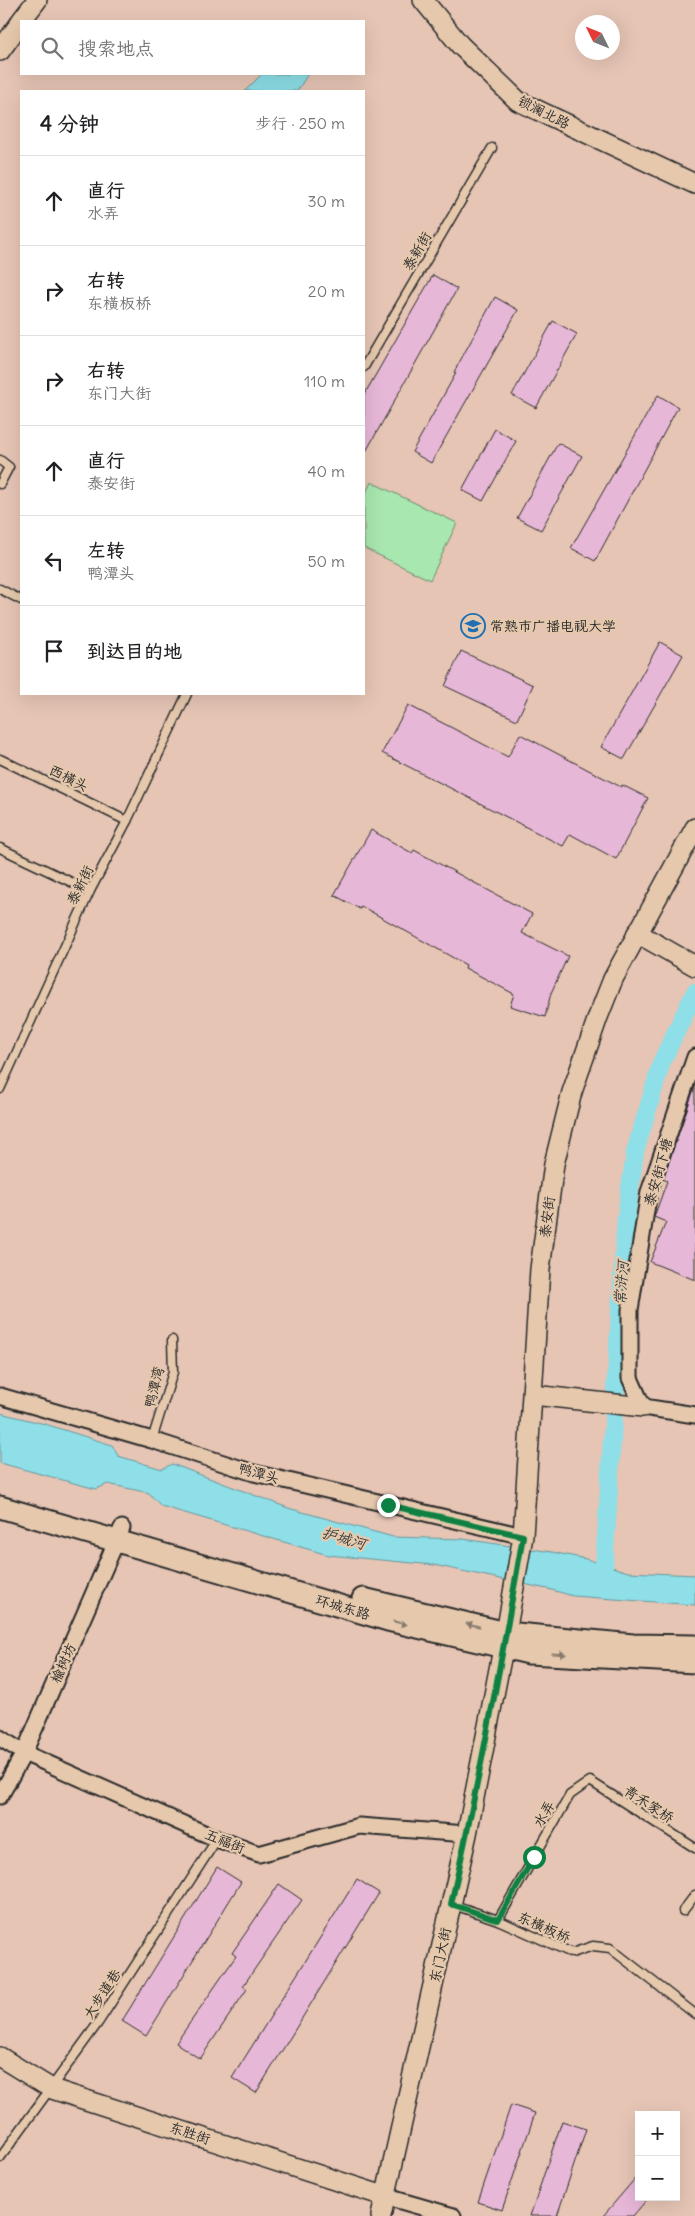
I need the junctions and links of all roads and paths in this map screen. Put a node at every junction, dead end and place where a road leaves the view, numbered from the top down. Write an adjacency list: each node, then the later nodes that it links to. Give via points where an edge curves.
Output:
1 (37, 0): 3 (street)
2 (423, 0): 7 (street, 锁澜北路, via 460,45 518,102)
3 (22, 20)
4 (20, 22): 5 (street)
5 (0, 50)
6 (492, 148): 8 (lane, 泰新街)
7 (695, 184)
8 (365, 365)
9 (0, 460): 10 (lane, via 9,467)
10 (0, 484)
11 (0, 589): 12 (lane)
12 (20, 599)
13 (187, 695): 15 (lane, 泰新街)
14 (0, 759): 15 (lane, 西横头)
15 (127, 820): 18 (lane, 泰新街)
16 (695, 828): 19 (street, 泰安街)
17 (0, 848): 18 (lane)
18 (90, 891): 22 (lane, 泰新街)
19 (637, 934): 20 (street); 24 (street, 泰安街, via 613,979 598,1017 572,1092 554,1164 540,1269)
20 (695, 966)
21 (695, 1057): 26 (street, 泰安街下塘, via 649,1192 630,1310 630,1378)
22 (0, 1089)
23 (172, 1340): 28 (lane, 鸭潭湾, via 173,1372)
24 (533, 1395): 26 (street); 32 (street, 泰安街)
25 (0, 1396): 28 (street, 鸭潭头)
26 (643, 1407): 27 (street)
27 (695, 1415)
28 (152, 1440): 32 (street, 鸭潭头, via 254,1473)
29 (0, 1495): 31 (main road, 环城东路)
30 (0, 1507): 31 (main road, 环城东路)
31 (120, 1534): 33 (main road, 环城东路, via 368,1600); 37 (street, 榆树坊)
32 (523, 1536): 33 (street, 泰安街)
33 (505, 1641): 34 (main road, 环城东路); 35 (main road, 环城东路, one-way to 35, via 529,1653); 40 (street, 东门大街)
34 (695, 1646)
35 (695, 1662)
36 (0, 1738): 37 (street, 五福街)
37 (24, 1753): 39 (street, 榆树坊); 41 (street, 五福街)
38 (590, 1781): 42 (lane, 青禾家桥); 46 (lane, 水弄, via 570,1795)
39 (0, 1796)
40 (467, 1834): 41 (street, 五福街, via 359,1826 259,1854); 44 (street, 东门大街)
41 (217, 1838): 49 (lane, 大步道巷)
42 (695, 1848)
43 (695, 1895): 45 (lane)
44 (451, 1904): 46 (lane, 东横板桥); 51 (street, 东门大街)
45 (684, 1911)
46 (498, 1920): 47 (lane, 东横板桥, via 572,1953 593,1946 610,1948)
47 (695, 2014)
48 (0, 2057): 49 (street, 东胜街)
49 (52, 2089): 50 (lane, 大步道巷); 51 (street, 东胜街)
50 (0, 2158)
51 (387, 2196): 52 (street, 东门大街); 53 (street)
52 (381, 2216)
53 (453, 2216)

